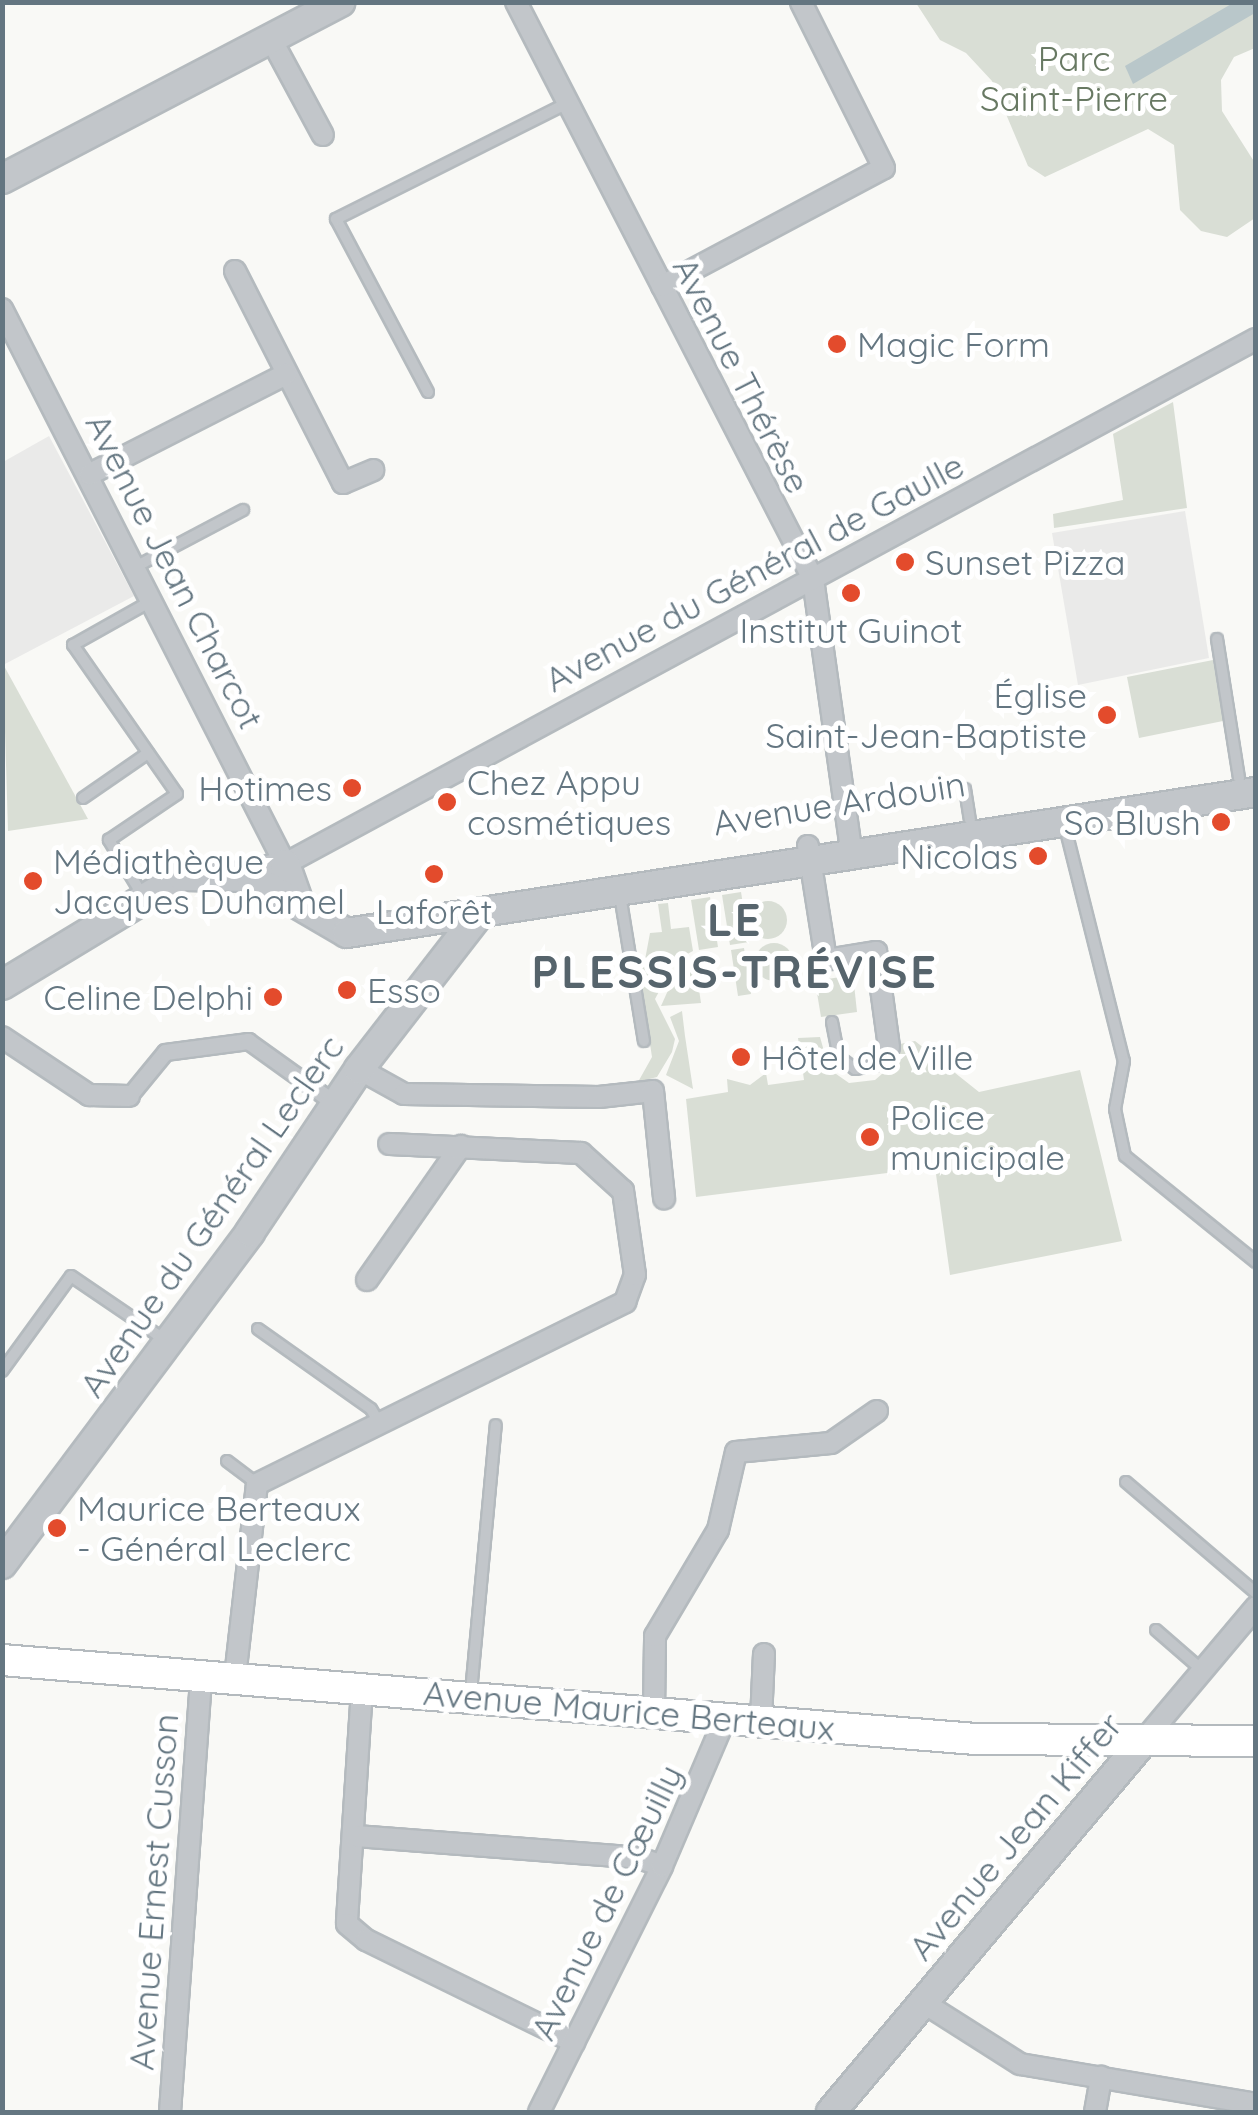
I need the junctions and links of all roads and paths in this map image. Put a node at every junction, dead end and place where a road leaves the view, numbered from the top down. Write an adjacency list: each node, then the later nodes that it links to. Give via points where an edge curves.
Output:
1 (340, 2): 4 (street)
2 (516, 2): 6 (street, Avenue Thérèse)
3 (800, 2): 10 (street, via 884,168)
4 (307, 10): 5 (street)
5 (271, 39): 7 (street); 8 (street)
6 (568, 103): 10 (street, Avenue Thérèse); 14 (lane, via 336,219)
7 (323, 135)
8 (2, 180)
9 (235, 271): 13 (street)
10 (662, 286): 19 (street, Avenue Thérèse)
11 (2, 309): 16 (street, Avenue Jean Charcot)
12 (1256, 339): 19 (street, Avenue du Général de Gaulle)
13 (286, 374): 15 (street, via 342,483); 16 (street)
14 (428, 392)
15 (374, 470)
16 (90, 474): 18 (street, Avenue Jean Charcot)
17 (243, 510): 18 (lane)
18 (138, 566): 20 (street, Avenue Jean Charcot)
19 (813, 579): 28 (street, Avenue Thérèse); 30 (street, Avenue du Général de Gaulle)
20 (154, 600): 22 (lane, via 73,645); 30 (street, Avenue Jean Charcot)
21 (1217, 639): 23 (lane)
22 (148, 753): 25 (lane); 33 (lane, via 177,794 109,840)
23 (1250, 782): 26 (street, Avenue Ardouin); 27 (street, Avenue Ardouin)
24 (964, 789): 26 (lane)
25 (83, 798)
26 (970, 820): 28 (street, Avenue Ardouin)
27 (1064, 822): 28 (street, Avenue Ardouin); 49 (lane, via 1124,1061 1115,1109 1126,1156)
28 (851, 848): 29 (street, Avenue Ardouin)
29 (809, 855): 32 (street, Avenue Ardouin); 35 (street, Avenue Ardouin, via 502,894); 42 (street, via 826,960 876,952)
30 (285, 864): 31 (street, Avenue Ardouin); 34 (street)
31 (251, 877): 33 (street, Avenue Ardouin, via 182,876); 34 (street, Avenue Ardouin)
32 (620, 894): 36 (street, Avenue Ardouin); 41 (lane)
33 (143, 896): 37 (street, Avenue Ardouin)
34 (299, 904): 35 (street, Avenue Ardouin, via 347,933)
35 (438, 918): 36 (street, Avenue Ardouin); 38 (street, Avenue du Général Leclerc)
36 (476, 918): 38 (street, Avenue du Général Leclerc)
37 (5, 982)
38 (419, 988): 43 (street, Avenue du Général Leclerc)
39 (832, 1022): 42 (lane, via 839,1057 855,1069 878,1065)
40 (2, 1036): 44 (street, via 89,1095)
41 (644, 1041)
42 (889, 1047)
43 (359, 1069): 45 (street, Avenue du Général Leclerc); 48 (street, via 404,1094 599,1097 653,1091)
44 (129, 1096): 45 (street, via 165,1052 248,1041)
45 (337, 1105): 52 (street, Avenue du Général Leclerc)
46 (390, 1144): 47 (street)
47 (461, 1146): 50 (street); 55 (street, via 581,1153 606,1170 623,1191 636,1275 625,1302)
48 (664, 1198)
49 (1256, 1262)
50 (366, 1280)
51 (258, 1330): 55 (lane, via 371,1408)
52 (170, 1344): 53 (lane, via 71,1276); 60 (street, Avenue du Général Leclerc)
53 (2, 1371)
54 (877, 1411): 73 (street, via 831,1443 736,1452 718,1530 655,1636)
55 (378, 1421): 59 (street)
56 (496, 1425): 72 (lane)
57 (227, 1462): 59 (lane)
58 (1126, 1482): 63 (lane)
59 (257, 1484): 70 (street)
60 (64, 1488): 61 (street, Avenue du Général Leclerc); 62 (street, Avenue du Général Leclerc)
61 (2, 1564)
62 (2, 1584)
63 (1256, 1593)
64 (1256, 1607): 68 (street, Avenue Jean Kiffer)
65 (1156, 1630): 68 (lane)
66 (764, 1654): 75 (street)
67 (2, 1660): 69 (main road, Avenue Maurice Berteaux)
68 (1202, 1670): 76 (street, Avenue Jean Kiffer)
69 (201, 1676): 70 (main road, Avenue Maurice Berteaux); 84 (street, Avenue Ernest Cusson)
70 (235, 1677): 71 (main road, Avenue Maurice Berteaux)
71 (362, 1690): 72 (main road, Avenue Maurice Berteaux); 78 (street)
72 (470, 1698): 73 (main road, Avenue Maurice Berteaux)
73 (654, 1712): 74 (main road, Avenue Maurice Berteaux)
74 (725, 1718): 75 (main road, Avenue Maurice Berteaux); 79 (street, Avenue de Cœuilly)
75 (761, 1720): 76 (main road, Avenue Maurice Berteaux, via 974,1739)
76 (1144, 1740): 77 (main road, Avenue Maurice Berteaux); 80 (street, Avenue Jean Kiffer)
77 (1256, 1741)
78 (356, 1836): 79 (street, via 638,1858); 81 (street, via 348,1924 366,1940)
79 (662, 1866): 81 (street, Avenue de Cœuilly)
80 (924, 2003): 82 (street, via 1020,2064); 86 (street, Avenue Jean Kiffer)
81 (574, 2042): 85 (street, Avenue de Cœuilly)
82 (1102, 2076): 83 (street); 87 (street)
83 (1256, 2104)
84 (170, 2112)
85 (539, 2112)
86 (831, 2112)
87 (1094, 2112)

